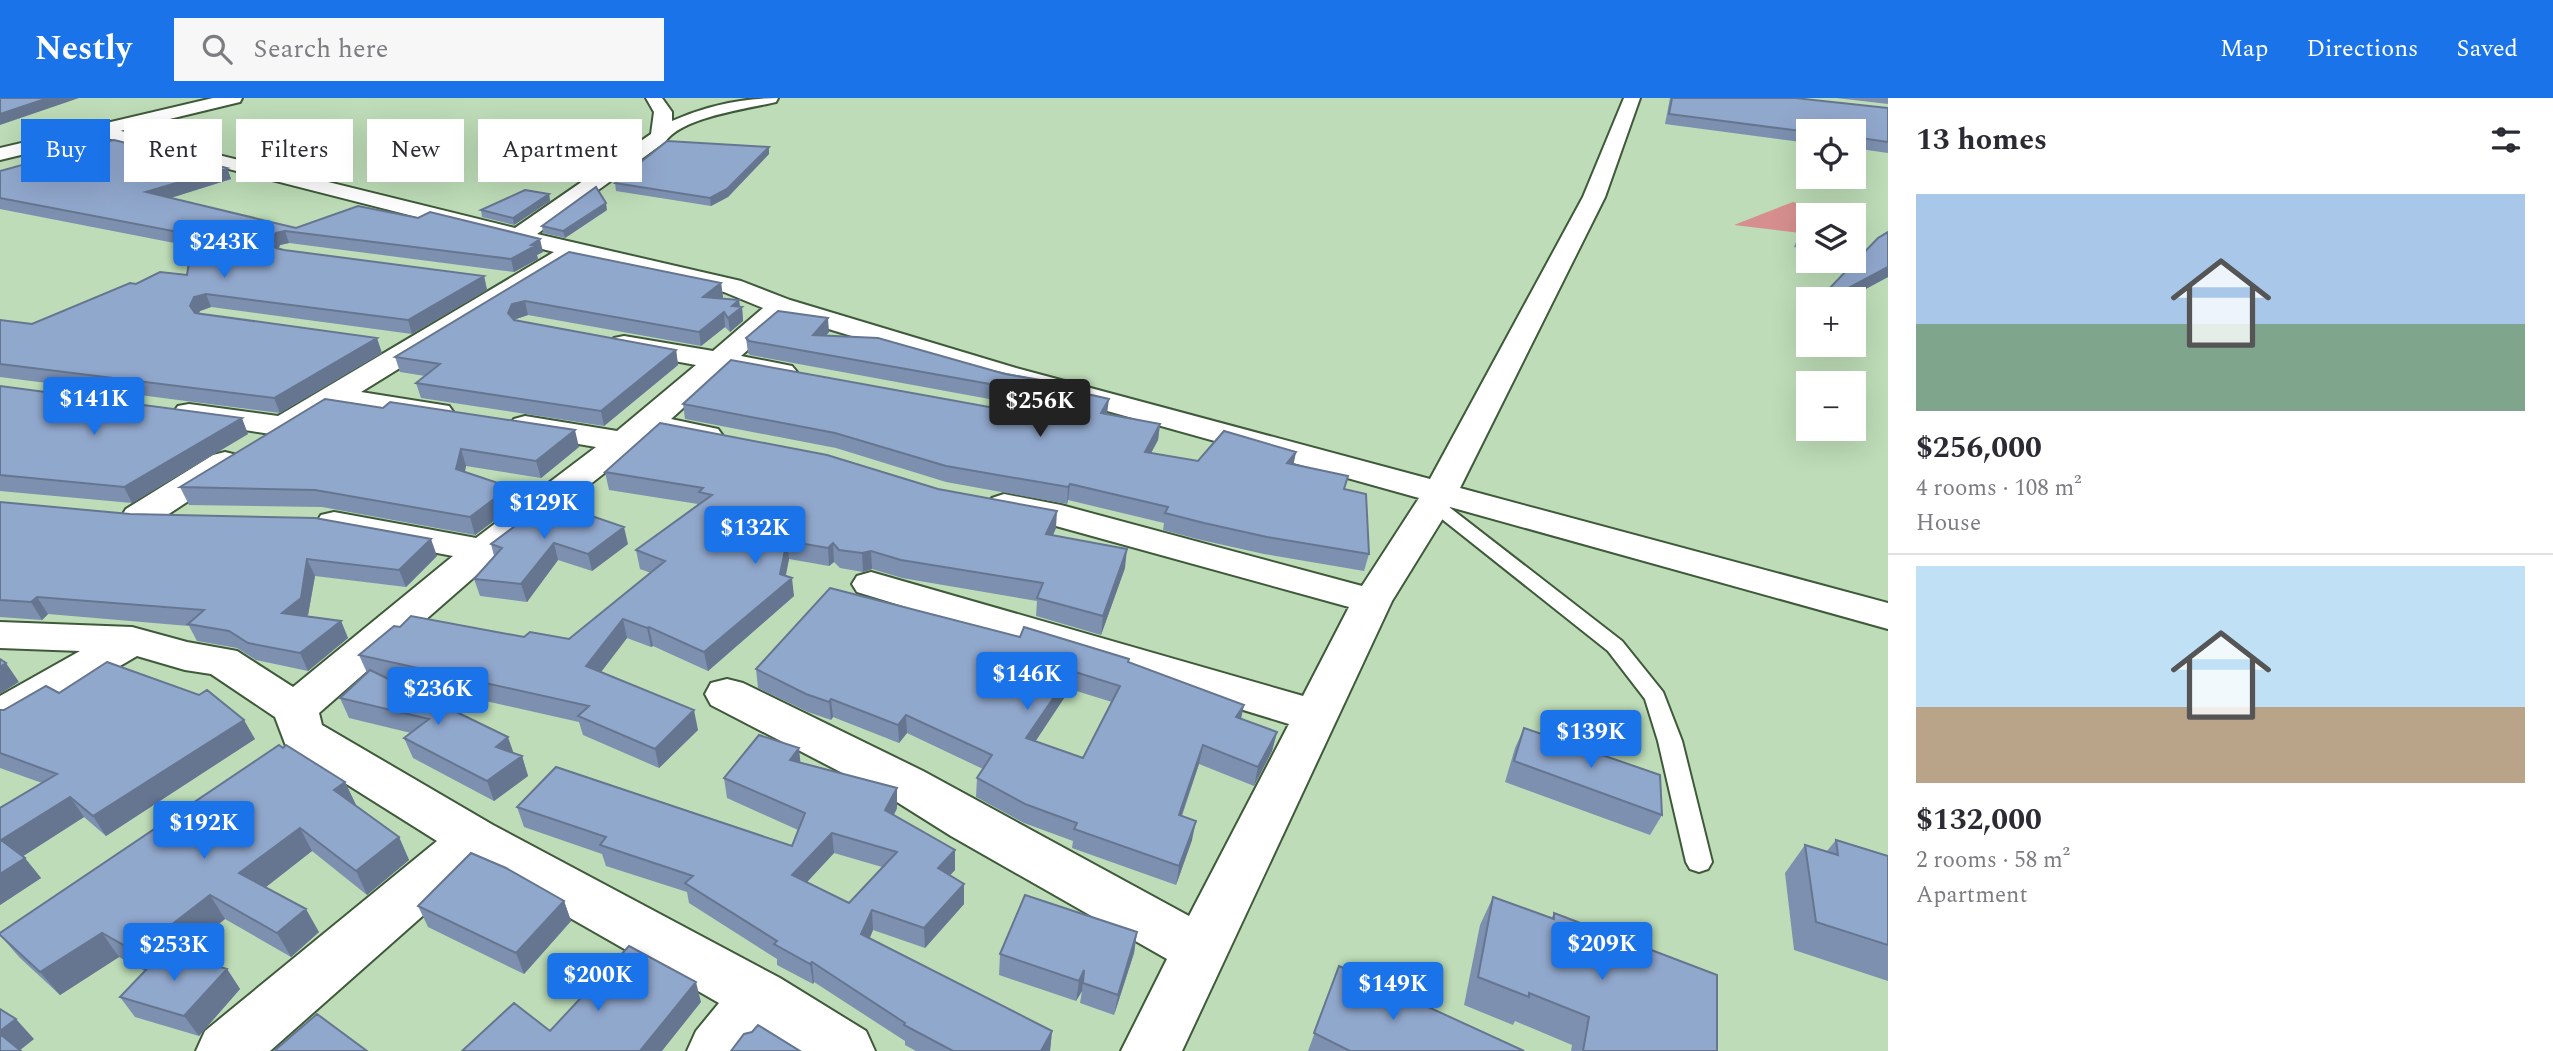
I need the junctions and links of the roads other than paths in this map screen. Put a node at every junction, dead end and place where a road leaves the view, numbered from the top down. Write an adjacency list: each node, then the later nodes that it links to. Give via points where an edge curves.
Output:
1 (234, 98): 5 (street)
2 (654, 98): 6 (street, via 663,112)
3 (770, 98): 6 (street, via 699,115)
4 (1632, 98): 26 (street, via 1594,197)
5 (110, 129)
6 (663, 131): 10 (street)
7 (110, 133): 10 (street)
8 (21, 149): 9 (street)
9 (0, 154)
10 (519, 236): 11 (street)
11 (574, 250): 13 (street); 14 (street, via 732,286)
12 (475, 278): 13 (street)
13 (516, 283): 17 (street)
14 (781, 306): 18 (street); 26 (street)
15 (596, 339): 18 (street)
16 (375, 341): 17 (street)
17 (416, 346): 20 (street)
18 (719, 361): 19 (street); 23 (street)
19 (813, 378)
20 (336, 397): 22 (street); 23 (street, via 486,420)
21 (163, 410): 22 (street)
22 (284, 426): 28 (street)
23 (635, 433): 24 (street); 31 (street)
24 (742, 442)
25 (966, 498): 33 (street, via 1061,516)
26 (1436, 499): 33 (street); 34 (street); 42 (lane, via 1615,646 1655,698)
27 (102, 513): 28 (street)
28 (139, 517): 29 (street)
29 (193, 519)
30 (297, 521): 31 (street, via 322,521)
31 (483, 550): 40 (street)
32 (871, 584): 39 (street)
33 (1372, 601): 39 (street)
34 (1888, 616)
35 (0, 635): 36 (street)
36 (132, 640): 38 (street); 40 (street, via 185,656 222,660)
37 (727, 694): 43 (street, via 906,783)
38 (0, 716)
39 (1317, 716): 43 (street)
40 (289, 733): 41 (street)
41 (475, 839): 44 (street); 45 (street)
42 (1699, 862)
43 (1202, 951): 48 (street)
44 (760, 998): 46 (street); 47 (street)
45 (226, 1051)
46 (717, 1051)
47 (845, 1051)
48 (1151, 1051)

